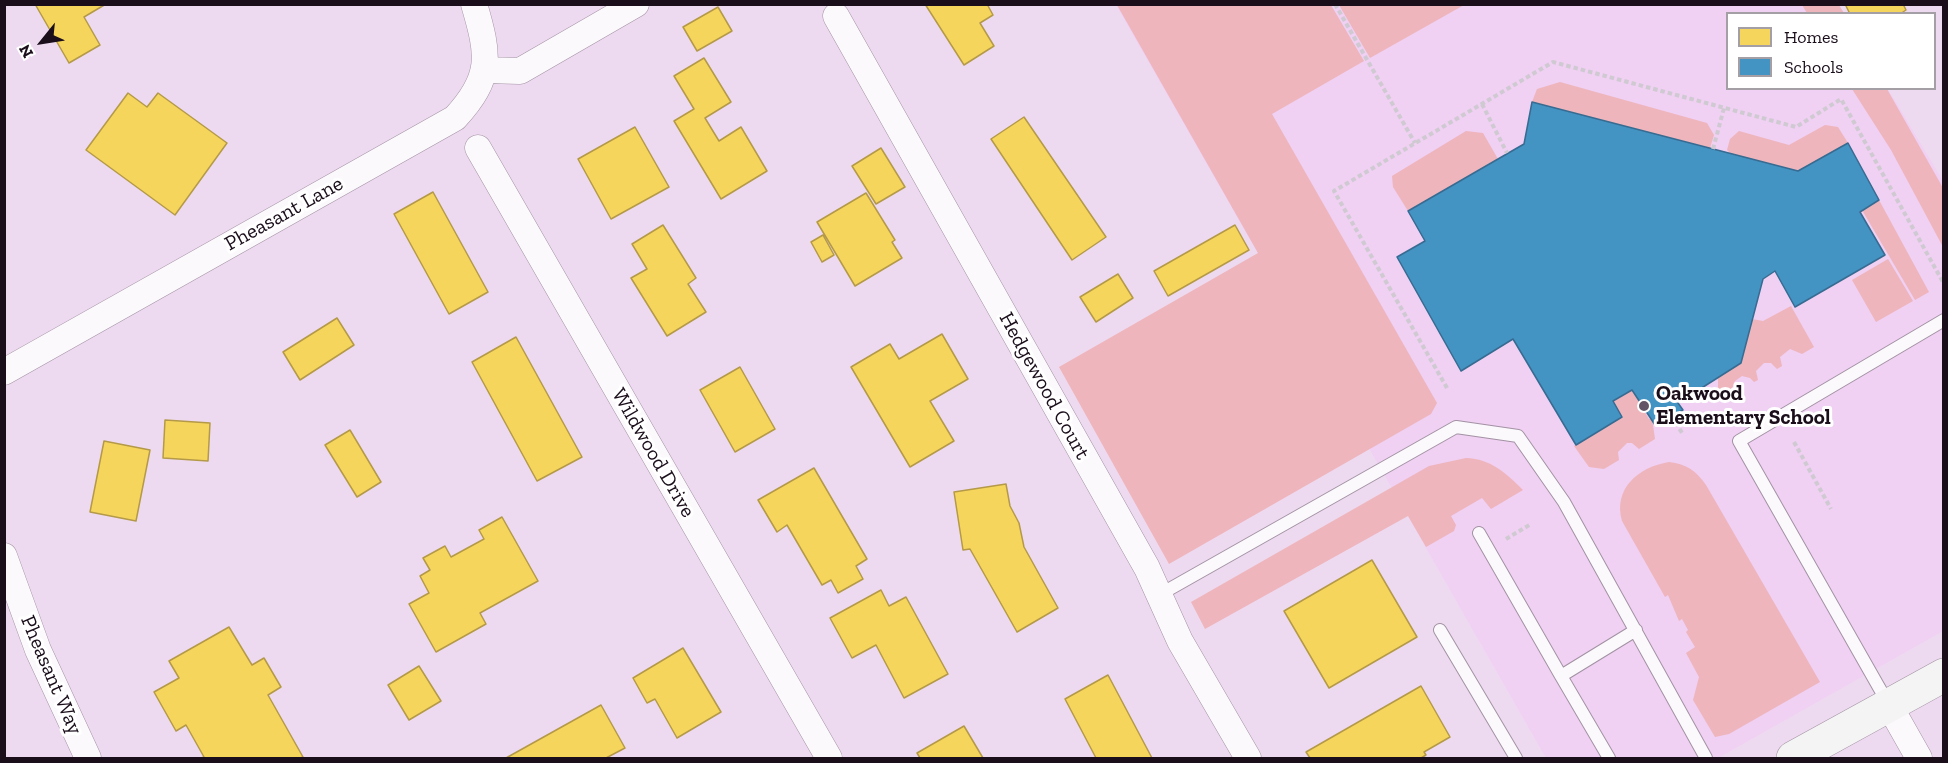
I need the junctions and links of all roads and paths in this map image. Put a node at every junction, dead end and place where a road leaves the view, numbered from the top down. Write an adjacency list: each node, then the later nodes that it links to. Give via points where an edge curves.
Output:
1 (474, 4): 5 (street, Pheasant Lane, via 483,36)
2 (636, 4): 5 (street, via 520,71)
3 (1335, 4): 8 (path)
4 (836, 16): 24 (street, Hedgewood Court)
5 (485, 70): 14 (street, Pheasant Lane, via 473,98 455,118)
6 (1482, 104): 7 (path, via 1553,62); 8 (path); 11 (path)
7 (1725, 108): 10 (path); 12 (path, via 1796,127 1841,99)
8 (1415, 143): 15 (path, via 1334,191)
9 (478, 148): 31 (street, Wildwood Drive)
10 (1713, 149)
11 (1507, 153)
12 (1944, 284)
13 (1944, 320): 30 (lane, via 1739,441)
14 (4, 372)
15 (1447, 388)
16 (1672, 416): 17 (path)
17 (1682, 433)
18 (1794, 442): 19 (path)
19 (1831, 509)
20 (1531, 524): 22 (path)
21 (1479, 533): 22 (lane)
22 (1489, 550): 29 (lane)
23 (4, 556): 25 (street, Pheasant Way)
24 (1159, 595): 27 (lane, via 1456,427 1518,436 1564,502); 33 (street, Hedgewood Court, via 1180,641)
25 (11, 603): 32 (street, Pheasant Way)
26 (1440, 630): 34 (lane)
27 (1636, 630): 29 (lane); 36 (lane)
28 (1944, 675): 30 (main road)
29 (1561, 676): 35 (lane)
30 (1889, 705): 37 (main road); 38 (street)
31 (822, 756)
32 (88, 759)
33 (1248, 759)
34 (1516, 759)
35 (1609, 759)
36 (1706, 759)
37 (1793, 759)
38 (1919, 759)

